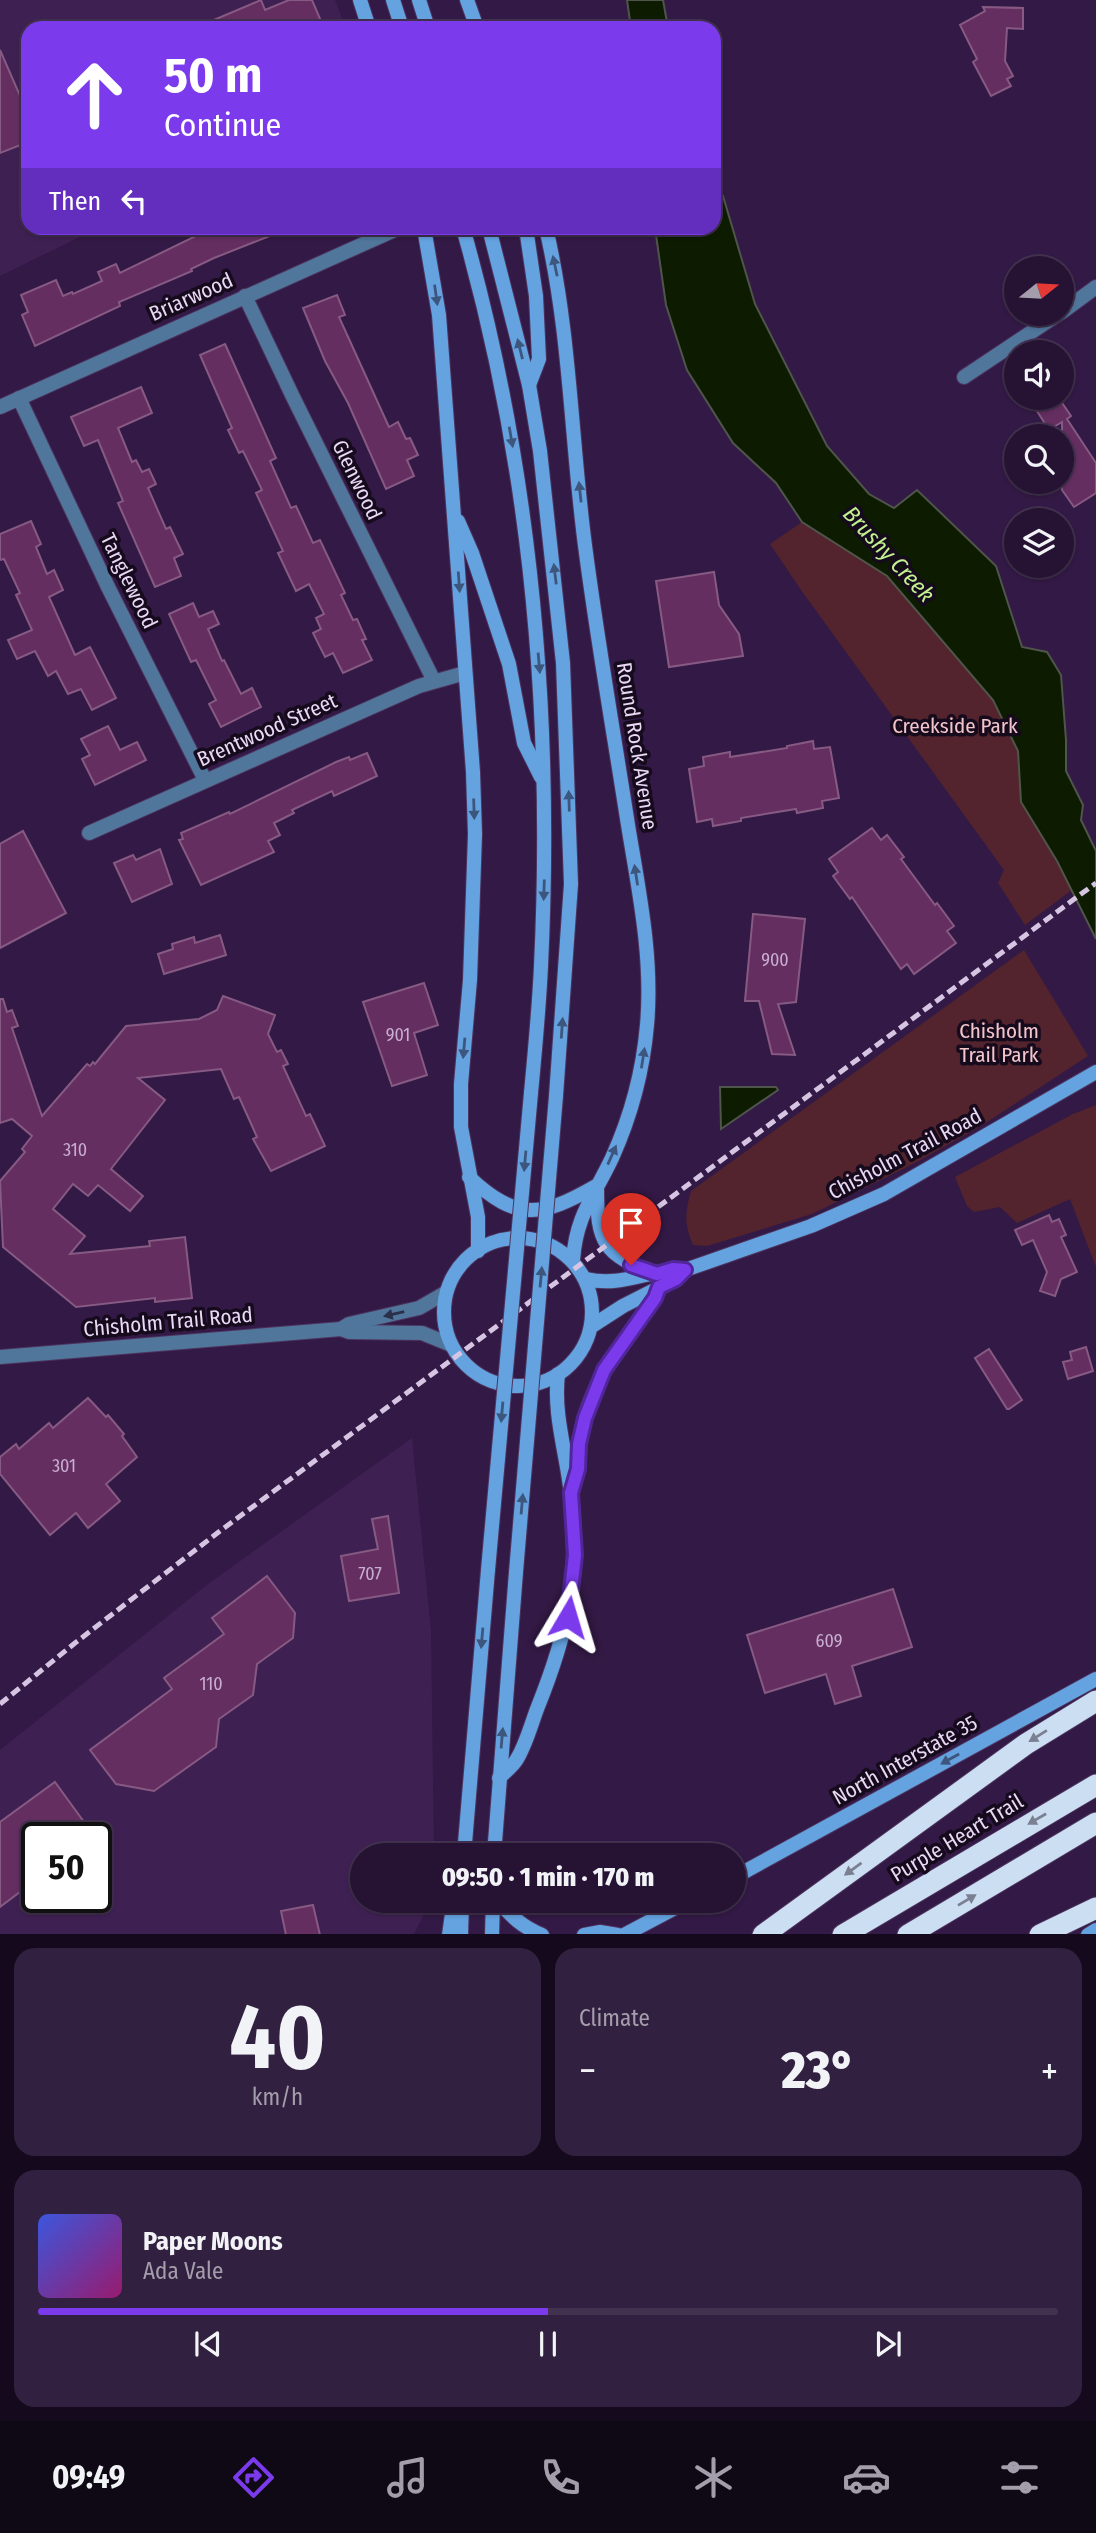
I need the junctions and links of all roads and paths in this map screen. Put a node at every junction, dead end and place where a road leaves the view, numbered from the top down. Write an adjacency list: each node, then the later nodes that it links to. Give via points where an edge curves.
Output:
1 (360, 0): 5 (main road)
2 (393, 0): 6 (main road)
3 (419, 0): 7 (main road)
4 (467, 0): 8 (main road)
5 (367, 21)
6 (400, 21)
7 (426, 21)
8 (474, 21)
9 (383, 235): 16 (street, Briarwood)
10 (425, 235): 23 (main road, one-way to 23, via 439,315)
11 (465, 235): 27 (main road, one-way to 27, via 490,331 524,522 539,671)
12 (491, 235): 20 (main road, one-way to 12)
13 (527, 235): 20 (main road, via 539,359)
14 (548, 235): 31 (main road, Round Rock Avenue, one-way to 14, via 635,1096 647,1027 648,961 586,551 563,320)
15 (1096, 287): 17 (street)
16 (245, 296): 21 (street, Briarwood); 25 (street, Glenwood)
17 (1074, 303)
18 (1041, 326): 19 (street)
19 (964, 377)
20 (529, 384): 45 (main road, one-way to 20, bridge, via 571,884 557,590)
21 (19, 398): 22 (street, Briarwood); 26 (street, Tanglewood)
22 (0, 407)
23 (454, 514): 24 (main road, one-way to 24); 27 (main road, via 509,664 524,743)
24 (465, 673): 25 (street, Brentwood Street); 30 (main road, one-way to 30, via 475,834 461,1084 461,1127)
25 (434, 681): 26 (street, Brentwood Street)
26 (205, 780): 28 (street, Brentwood Street)
27 (543, 781): 48 (main road, one-way to 48, bridge, via 541,968)
28 (89, 833)
29 (1096, 1072): 35 (main road, Chisholm Trail Road, via 872,1200 685,1270 676,1279)
30 (469, 1177): 31 (main road, via 506,1206 528,1211 561,1205); 32 (main road, via 478,1217)
31 (597, 1186): 33 (main road, Round Rock Avenue, via 579,1220); 35 (main road, via 597,1214 606,1245 617,1257)
32 (478, 1251): 33 (main road, via 500,1241 525,1239 549,1244); 36 (main road, via 456,1271)
33 (573, 1260): 34 (main road)
34 (586, 1279): 35 (main road, Chisholm Trail Road); 37 (main road, via 593,1303)
35 (658, 1281): 37 (main road, Chisholm Trail Road); 42 (main road, via 655,1298 604,1370 592,1396)
36 (445, 1293): 38 (street, Chisholm Trail Road, one-way to 38, via 419,1308); 39 (main road, via 443,1317)
37 (592, 1326): 41 (main road, via 580,1353)
38 (341, 1329): 39 (street, Chisholm Trail Road, via 422,1334); 40 (street, Chisholm Trail Road)
39 (449, 1344): 41 (main road, via 460,1362 492,1382 521,1386)
40 (0, 1357)
41 (558, 1374): 42 (main road, via 555,1408)
42 (571, 1493): 45 (main road, via 575,1555 568,1617 517,1759)
43 (1096, 1679): 50 (main road, North Interstate 35, one-way to 50)
44 (1096, 1701): 65 (highway, one-way to 65, via 1026,1744)
45 (499, 1778): 49 (main road)
46 (1096, 1784): 66 (highway, Purple Heart Trail, one-way to 66)
47 (1096, 1823): 67 (highway, one-way to 47)
48 (465, 1843)
49 (495, 1843)
50 (746, 1871)
51 (1096, 1908): 68 (highway)
52 (452, 1913): 58 (main road)
53 (462, 1913): 59 (main road)
54 (494, 1913): 60 (main road)
55 (507, 1913): 61 (main road)
56 (665, 1913): 64 (main road)
57 (1096, 1930): 69 (main road)
58 (449, 1934)
59 (461, 1934)
60 (492, 1934)
61 (542, 1934)
62 (584, 1934): 63 (main road)
63 (618, 1934)
64 (624, 1934)
65 (763, 1934)
66 (843, 1934)
67 (908, 1934)
68 (1040, 1934)
69 (1088, 1934)

